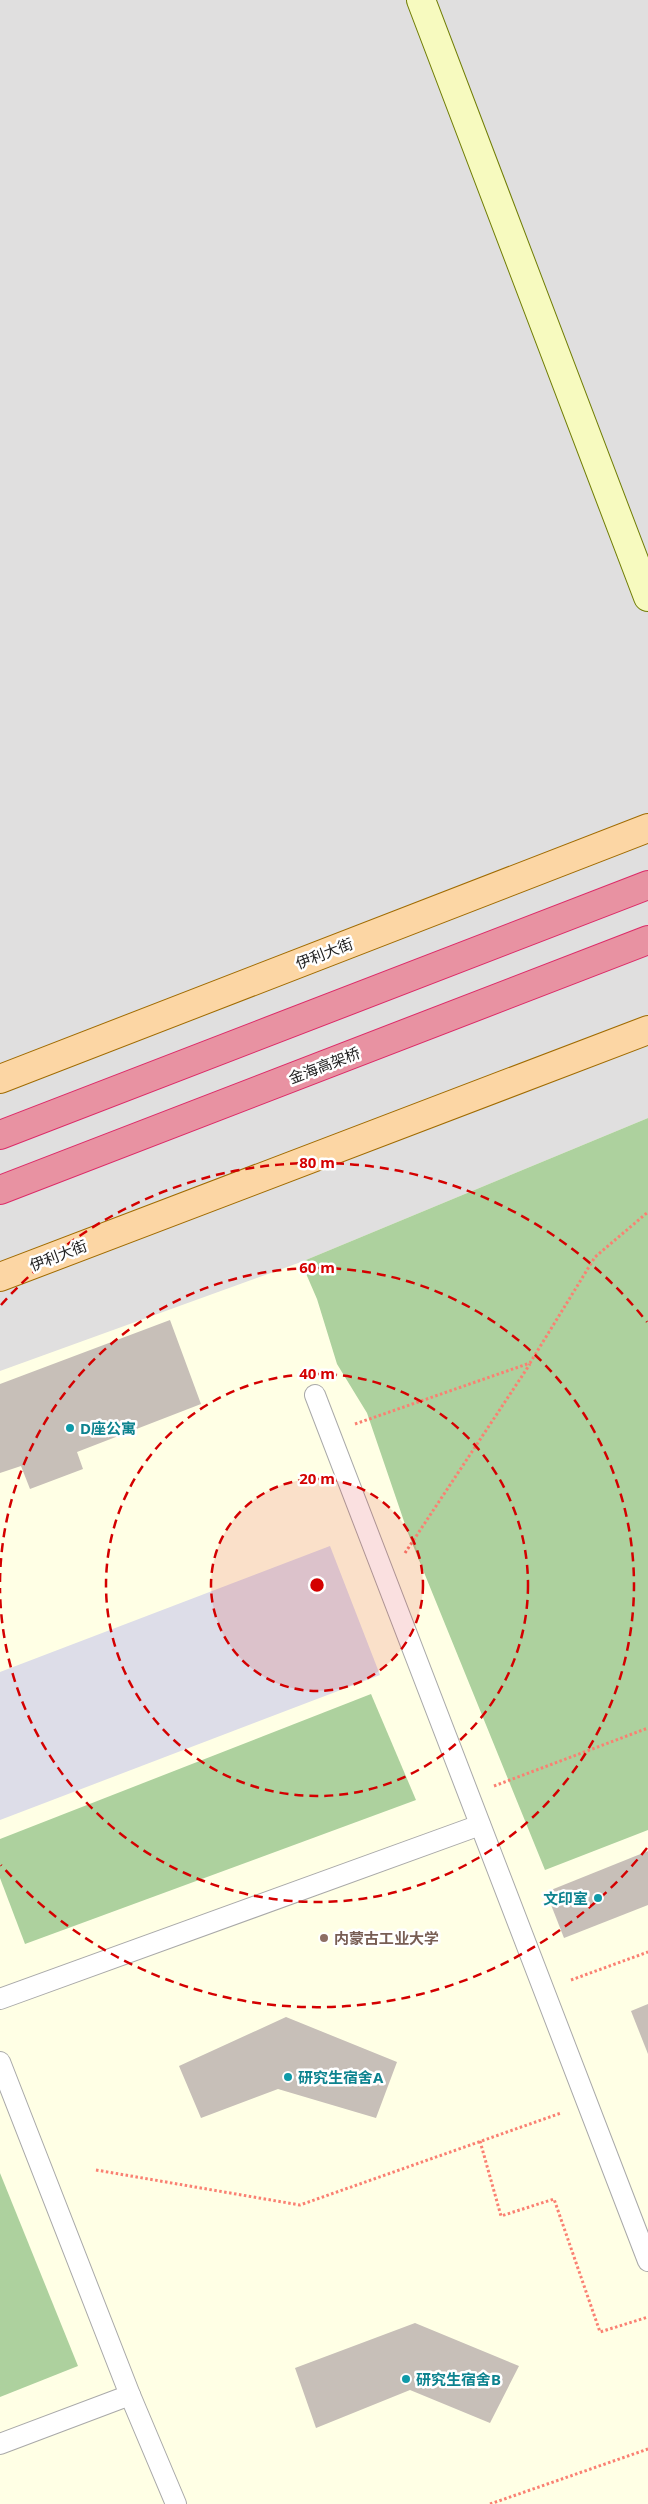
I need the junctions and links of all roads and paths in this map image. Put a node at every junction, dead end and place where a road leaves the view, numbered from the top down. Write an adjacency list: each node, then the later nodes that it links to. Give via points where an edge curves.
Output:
1 (421, 0): 2 (street)
2 (648, 597)
3 (648, 828): 7 (main road, 伊利大街)
4 (648, 885): 8 (highway)
5 (648, 940): 9 (highway, 金海高架桥)
6 (648, 1030): 11 (main road, 伊利大街)
7 (0, 1079)
8 (0, 1134)
9 (0, 1190)
10 (648, 1212): 12 (path, via 595,1257)
11 (0, 1277)
12 (530, 1363): 14 (path); 15 (path)
13 (314, 1395): 14 (lane)
14 (329, 1433): 15 (lane)
15 (386, 1581): 17 (lane)
16 (648, 1728): 17 (path)
17 (469, 1795): 18 (lane)
18 (480, 1825): 20 (lane); 21 (lane)
19 (648, 1952): 20 (path)
20 (544, 1990): 23 (lane)
21 (0, 1999)
22 (0, 2062): 28 (lane)
23 (587, 2104): 24 (path); 26 (lane)
24 (480, 2141): 25 (path, via 300,2205); 27 (path, via 501,2216 554,2200 600,2332)
25 (96, 2170)
26 (648, 2261)
27 (648, 2317)
28 (130, 2395): 29 (lane); 31 (lane)
29 (0, 2444)
30 (648, 2449): 32 (path)
31 (176, 2504)
32 (490, 2504)

